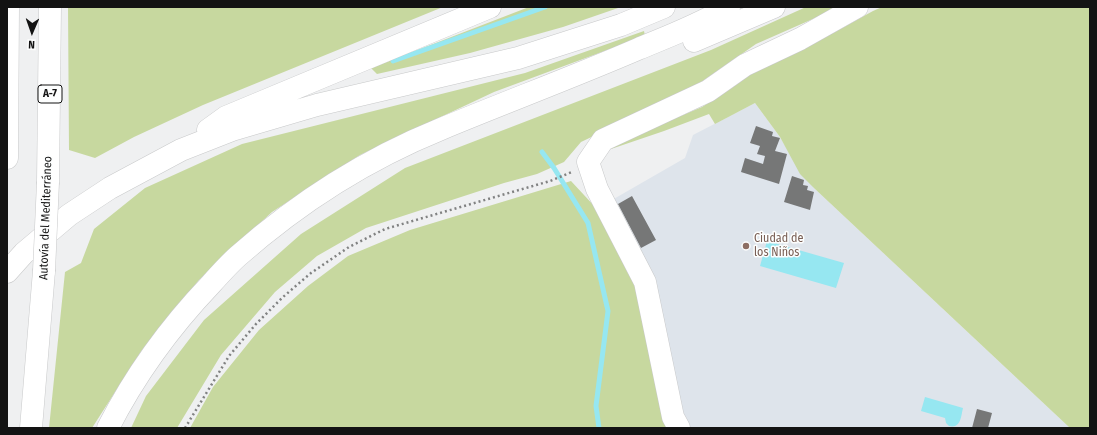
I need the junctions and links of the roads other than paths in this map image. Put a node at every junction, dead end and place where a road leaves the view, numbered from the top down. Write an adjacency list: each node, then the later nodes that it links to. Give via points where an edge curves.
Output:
1 (8, 7): 10 (main road)
2 (50, 7): 12 (main road, Autovía del Mediterráneo / A-7, bridge, via 44,271)
3 (490, 7): 9 (main road, via 226,117)
4 (664, 7): 9 (main road, via 620,25 518,58 317,105 232,130)
5 (729, 7): 8 (main road)
6 (774, 7): 8 (main road, via 652,58)
7 (857, 7): 14 (main road, via 745,65 708,91 603,140 588,162 597,189 645,282 673,417)
8 (598, 66): 13 (main road, via 439,130 383,156 290,214 237,257 194,302 157,348 124,397)
9 (181, 150): 11 (main road, via 110,188 69,215 24,253)
10 (7, 158)
11 (7, 272)
12 (31, 428)
13 (108, 428)
14 (679, 428)

